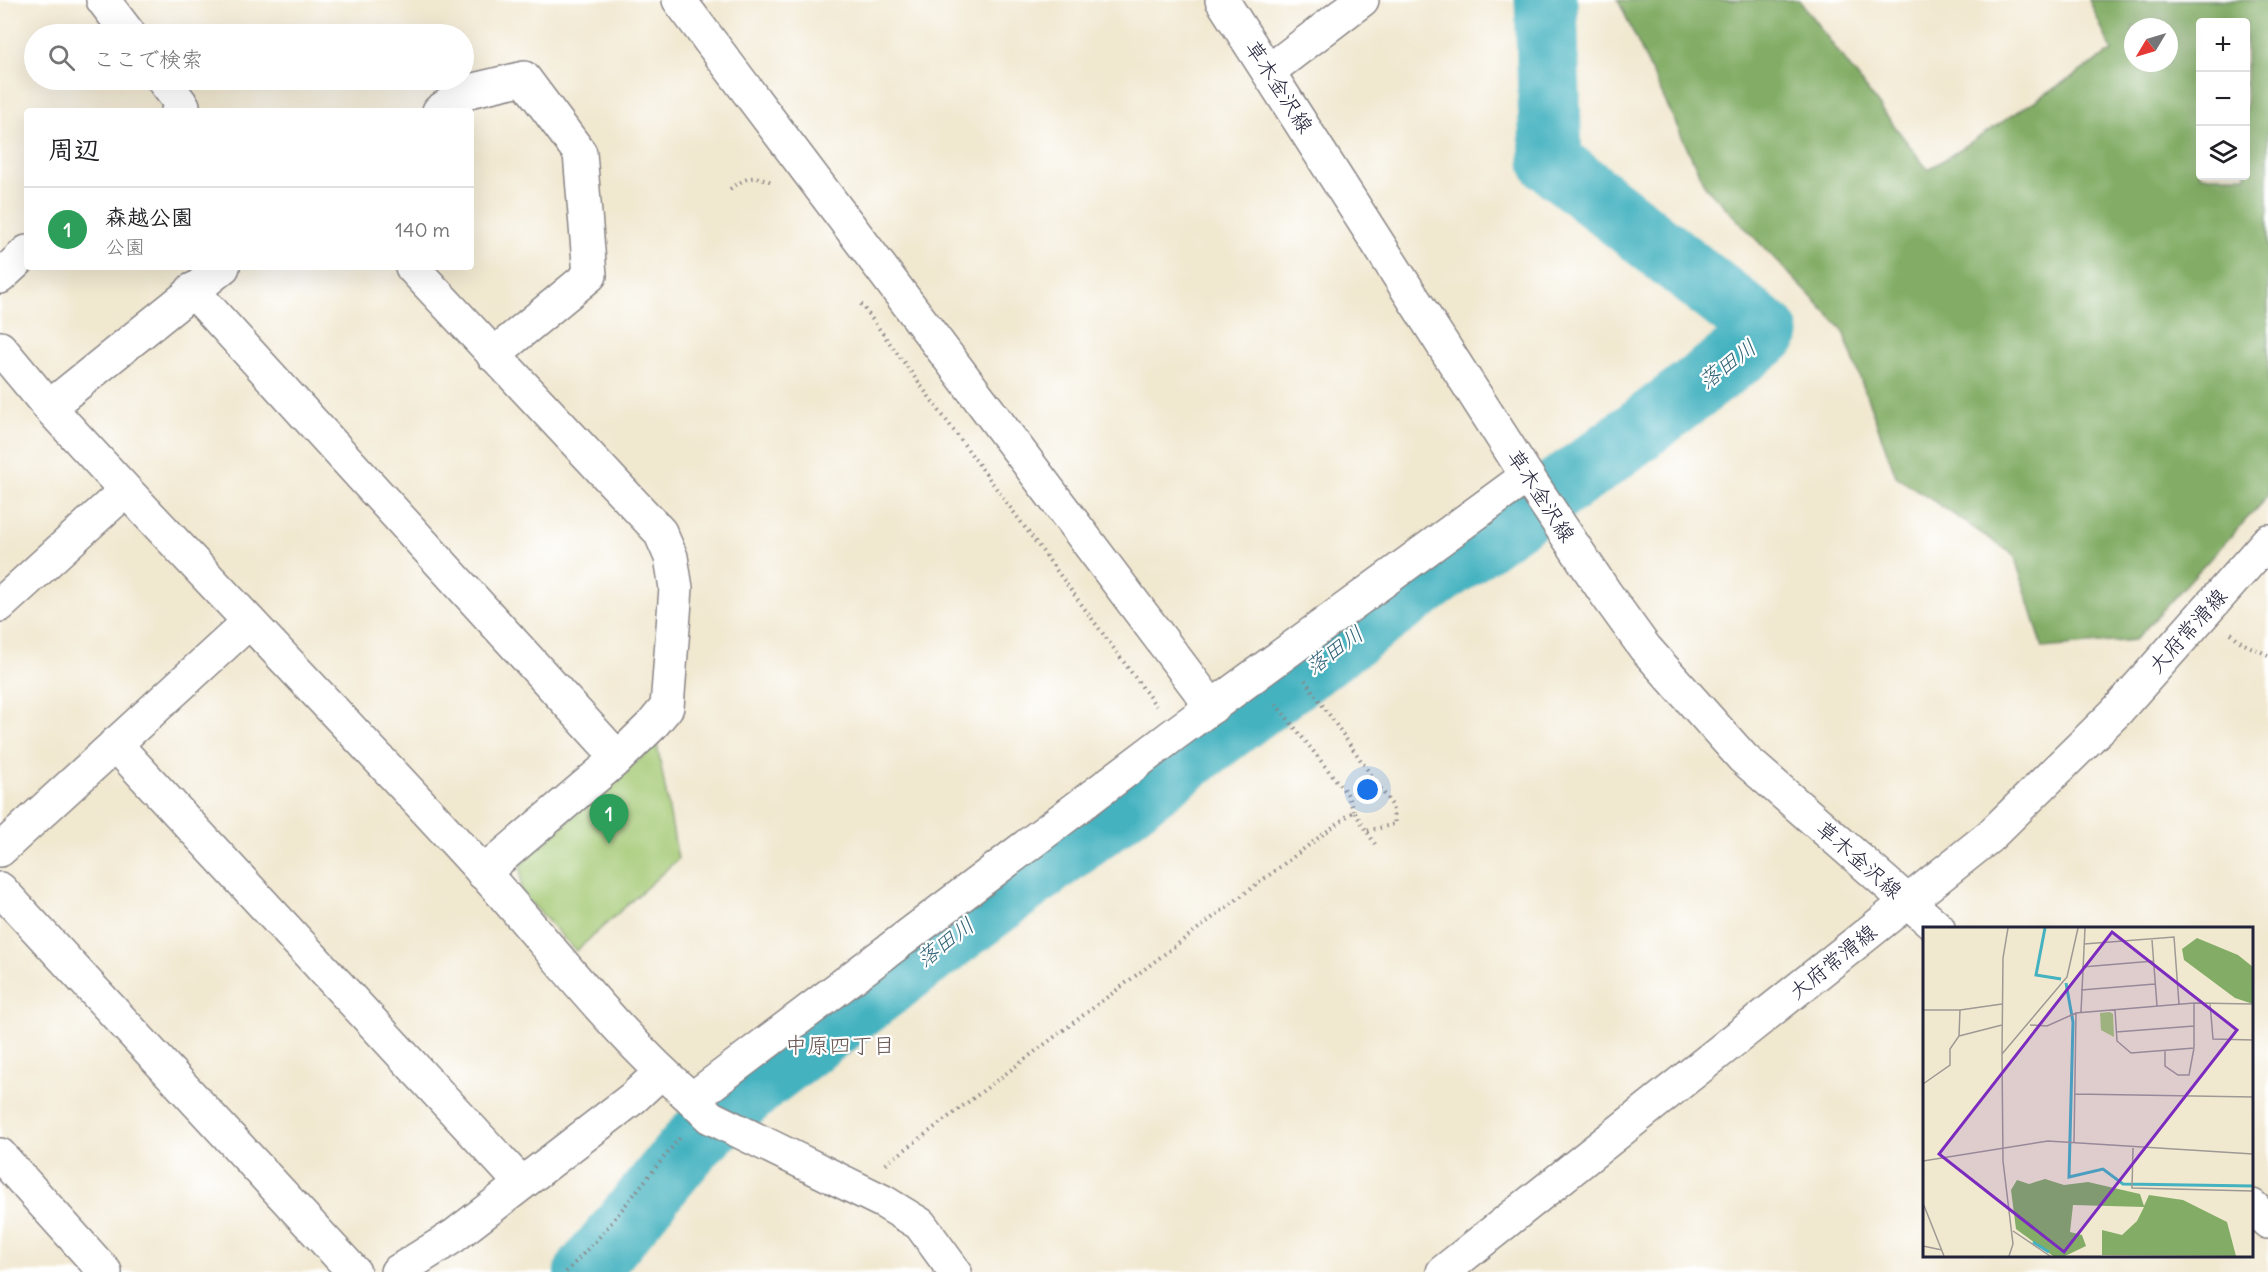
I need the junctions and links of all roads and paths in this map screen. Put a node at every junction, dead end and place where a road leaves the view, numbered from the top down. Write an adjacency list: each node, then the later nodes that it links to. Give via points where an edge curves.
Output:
1 (103, 0): 5 (street)
2 (679, 0): 32 (street)
3 (1222, 0): 6 (street, 草木金沢線)
4 (1362, 0): 6 (street)
5 (121, 24)
6 (1269, 71): 23 (street, 草木金沢線)
7 (171, 90): 10 (street)
8 (473, 90): 11 (street)
9 (474, 90): 21 (street, via 524,78 580,153 590,275)
10 (181, 108)
11 (444, 108)
12 (772, 182): 13 (path, via 761,177 746,179)
13 (730, 189)
14 (24, 255): 17 (street)
15 (219, 270): 18 (street)
16 (415, 270): 21 (street)
17 (0, 277)
18 (192, 290): 22 (street); 35 (street)
19 (857, 298): 33 (path)
20 (0, 348): 22 (street)
21 (493, 356): 35 (street, via 660,532 671,557 676,588 667,707)
22 (49, 407): 24 (street)
23 (1527, 476): 29 (street); 42 (street, 草木金沢線, via 1645,648 1693,703 1743,758)
24 (125, 491): 26 (street); 28 (street)
25 (2268, 541): 27 (street, 大府常滑線)
26 (0, 605)
27 (2206, 610): 30 (path, via 2242,643); 42 (street, 大府常滑線, via 2116,711 1990,836)
28 (249, 622): 34 (street); 40 (street)
29 (1286, 652): 31 (street); 37 (path, via 1392,804 1395,824)
30 (2268, 655)
31 (1254, 676): 32 (street); 36 (path, via 1347,794)
32 (1212, 707): 33 (street)
33 (1176, 734): 45 (street)
34 (115, 744): 39 (street); 47 (street)
35 (618, 758): 40 (street)
36 (1354, 811): 37 (path); 48 (path)
37 (1366, 831): 38 (path)
38 (1375, 844)
39 (0, 850)
40 (483, 873): 44 (street)
41 (0, 889): 52 (street)
42 (1908, 902): 43 (street, 草木金沢線); 56 (street, 大府常滑線)
43 (1937, 927)
44 (661, 1072): 45 (street); 47 (street)
45 (698, 1104): 48 (street, via 710,1117); 54 (path, via 602,1233)
46 (0, 1155): 51 (street)
47 (521, 1183): 53 (street, via 454,1236)
48 (854, 1188): 55 (street, via 920,1224)
49 (2253, 1207): 50 (street)
50 (2268, 1222)
51 (105, 1272)
52 (354, 1272)
53 (397, 1272)
54 (566, 1272)
55 (955, 1272)
56 (1443, 1272)

